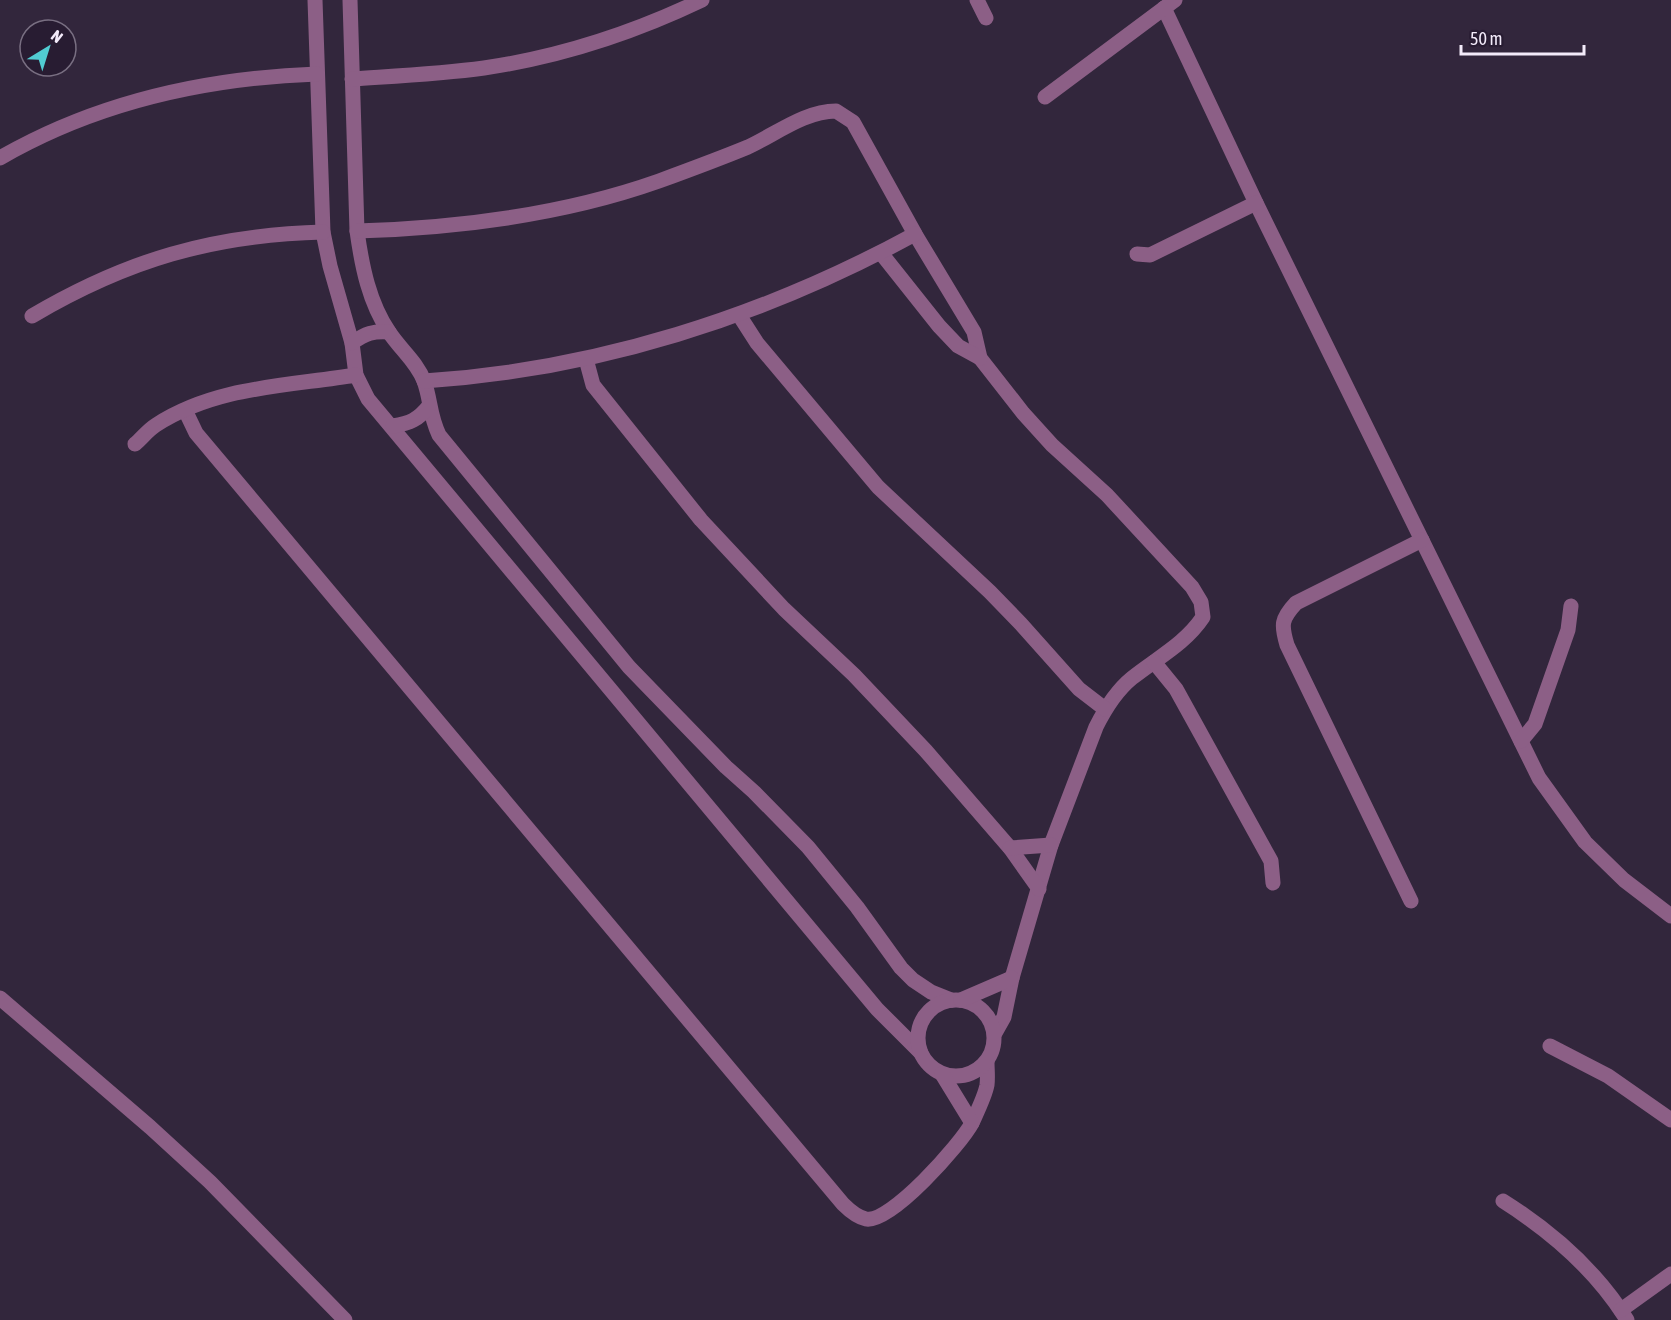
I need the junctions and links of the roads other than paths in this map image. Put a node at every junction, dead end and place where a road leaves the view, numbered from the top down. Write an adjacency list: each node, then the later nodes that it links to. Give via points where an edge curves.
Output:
1 (315, 0): 7 (street)
2 (350, 0): 8 (street)
3 (702, 0): 8 (street, via 605,40 524,61)
4 (976, 0): 6 (street)
5 (1170, 4): 9 (street); 11 (street)
6 (987, 18)
7 (317, 74): 10 (street, via 238,79 160,94 83,118); 13 (street)
8 (352, 79): 12 (street)
9 (1045, 98)
10 (0, 158)
11 (1256, 203): 16 (street, via 1150,255); 29 (street)
12 (357, 231): 14 (street, via 462,224 609,197 749,146 816,113 836,111 853,122); 19 (street, via 370,293)
13 (322, 232): 18 (street, via 239,239 168,254 97,280); 20 (street)
14 (915, 234): 15 (street); 21 (street, via 975,332)
15 (881, 253): 17 (street); 21 (street, via 939,326 958,346)
16 (1137, 254)
17 (739, 315): 22 (street); 32 (street, via 757,344 878,487 998,600 1079,689)
18 (32, 316)
19 (389, 332): 20 (street, via 373,331); 24 (street)
20 (352, 343): 23 (street)
21 (980, 358): 31 (street, via 1023,413 1134,523 1201,602 1203,616 1196,628)
22 (586, 359): 24 (street); 35 (street, via 593,385 701,520 784,609 893,715)
23 (357, 375): 26 (street, via 270,385); 27 (street, via 368,399)
24 (424, 381): 25 (street)
25 (429, 406): 27 (street, via 420,417); 42 (street, via 439,435 636,674 808,847 907,974 931,992)
26 (185, 410): 28 (street, via 155,426); 49 (street, via 196,433 855,1215 867,1220 892,1209 927,1179)
27 (393, 426): 45 (street, via 877,1010)
28 (135, 444)
29 (1422, 540): 33 (street); 38 (street, via 1296,603 1285,615 1282,629)
30 (1571, 606): 33 (street, via 1568,630 1534,724)
31 (1154, 662): 32 (street, via 1131,679); 36 (street, via 1176,689 1271,861)
32 (1105, 709): 34 (street)
33 (1521, 741): 39 (street, via 1539,778 1585,842 1624,880)
34 (1051, 845): 35 (street); 37 (street)
35 (1010, 848): 37 (street)
36 (1273, 883)
37 (1039, 889): 40 (street)
38 (1411, 901)
39 (1671, 916)
40 (1011, 978): 42 (street); 43 (street, via 1004,1017)
41 (0, 998): 53 (street, via 210,1182)
42 (956, 1000): 43 (street, via 980,1008); 45 (street, via 933,1008 921,1024)
43 (995, 1033): 46 (street)
44 (1550, 1046): 48 (street, via 1608,1076)
45 (921, 1053): 47 (street)
46 (987, 1062): 47 (street, via 962,1077); 49 (street, via 987,1085)
47 (942, 1074): 49 (street)
48 (1671, 1120)
49 (972, 1123)
50 (1503, 1201): 52 (street, via 1564,1246)
51 (1671, 1274): 52 (street)
52 (1624, 1315)
53 (345, 1320)

